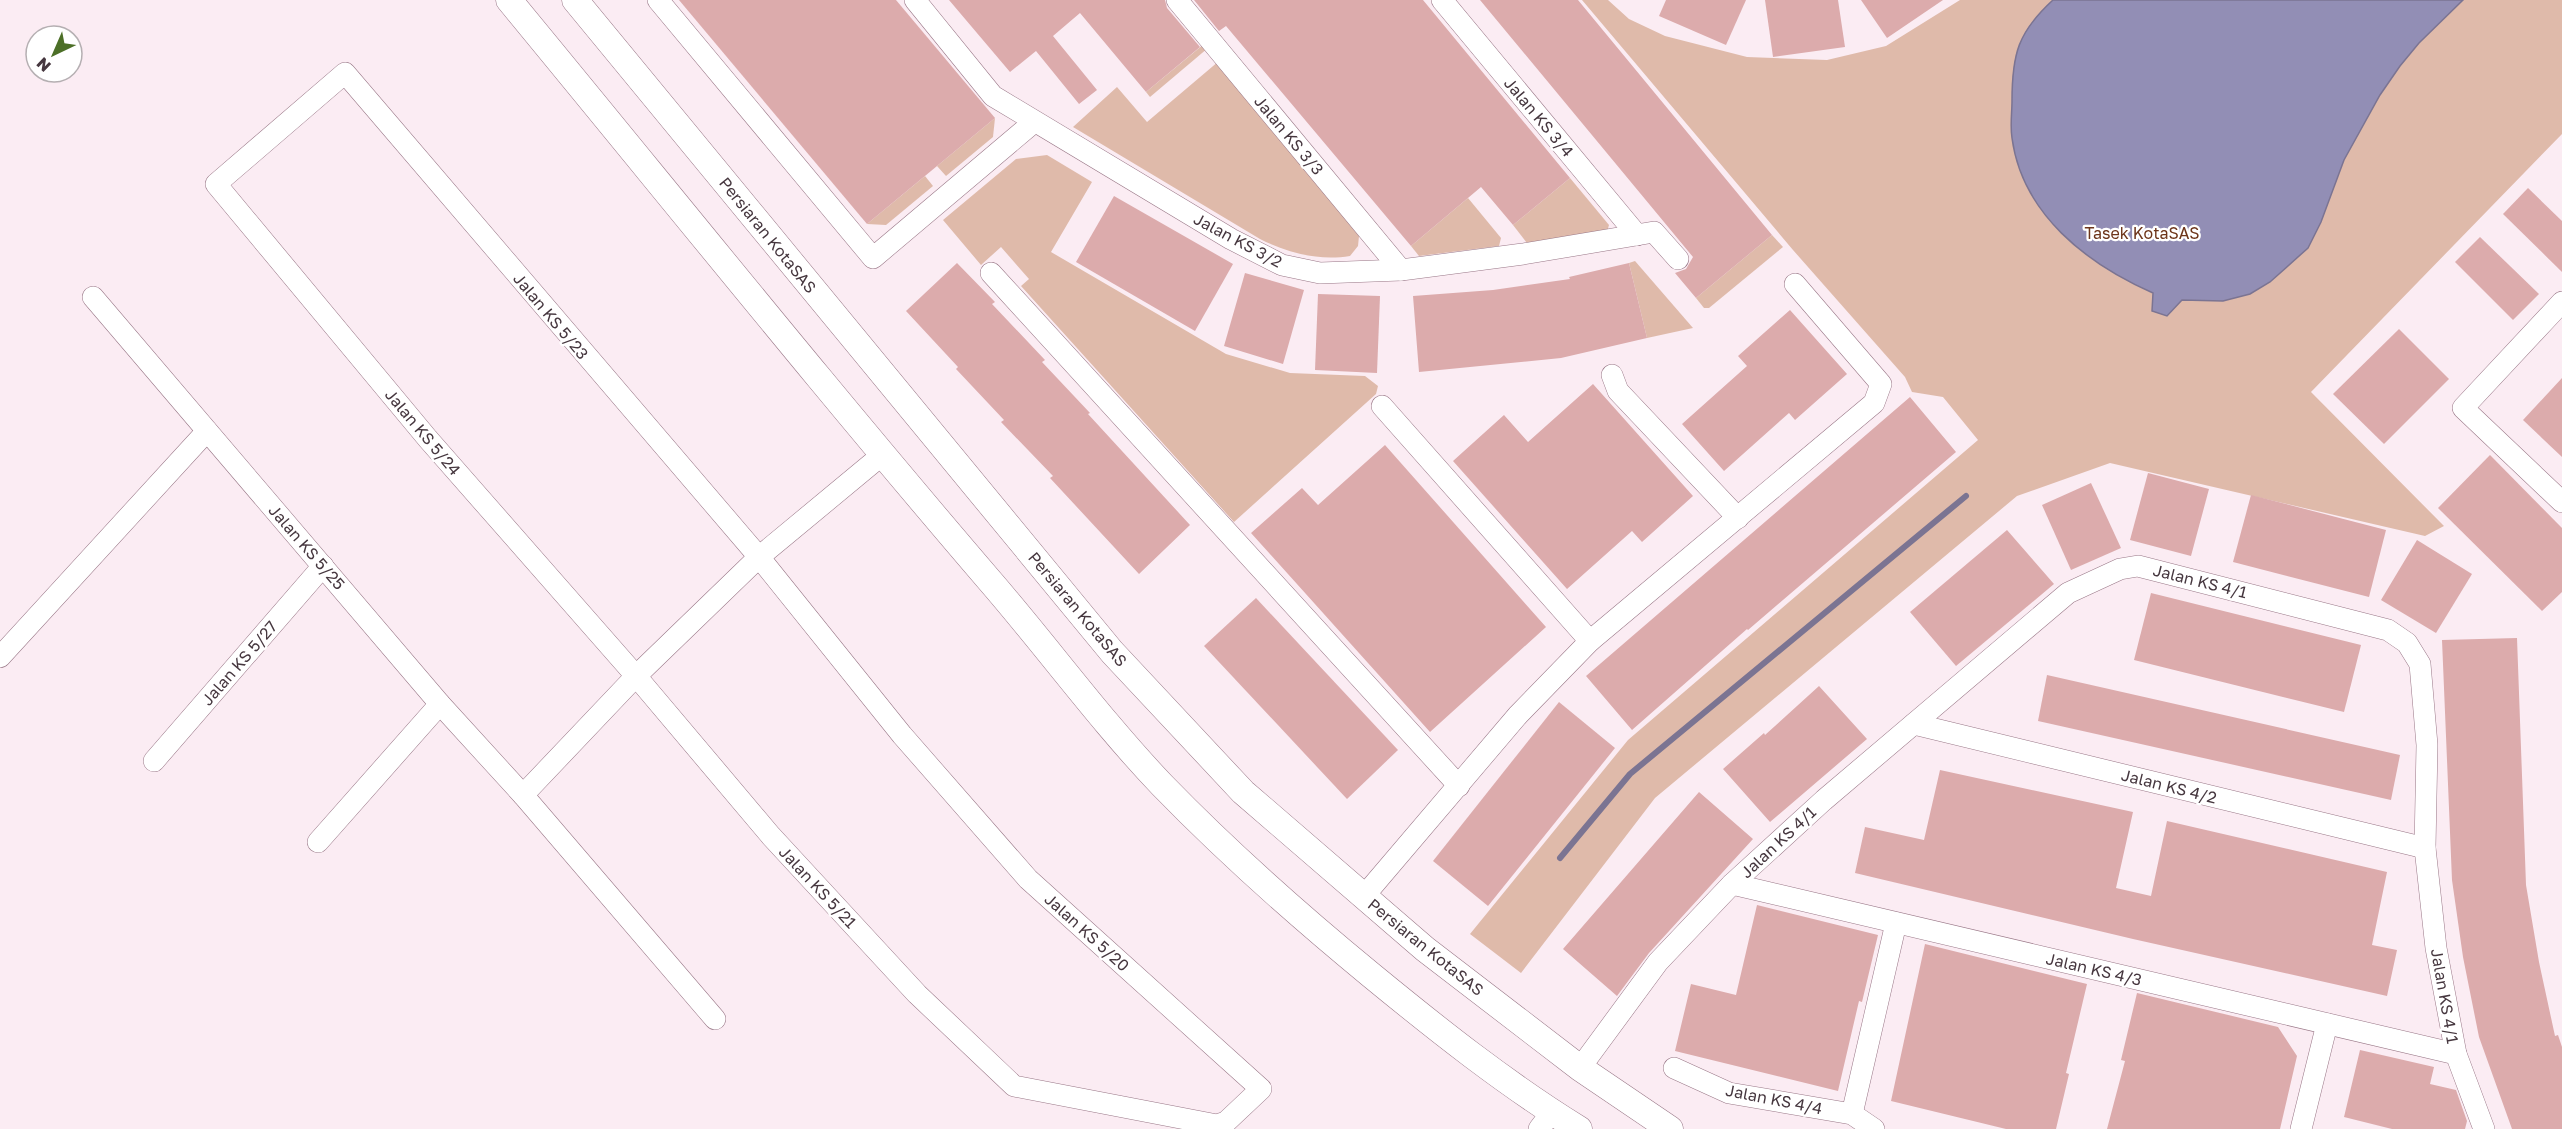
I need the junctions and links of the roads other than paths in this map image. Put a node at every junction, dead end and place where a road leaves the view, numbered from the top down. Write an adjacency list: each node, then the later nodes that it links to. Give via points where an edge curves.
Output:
1 (509, 0): 19 (street)
2 (575, 0): 35 (street, Persiaran KotaSAS, via 1112,652 1243,792)
3 (658, 0): 8 (street, via 873,258)
4 (915, 0): 8 (street, Jalan KS 3/2, via 993,96)
5 (1177, 0): 11 (street, Jalan KS 3/3)
6 (1442, 0): 9 (street, Jalan KS 3/4)
7 (345, 73): 22 (street, Jalan KS 5/23); 26 (street, Jalan KS 5/24, via 216,184 428,439)
8 (1034, 122): 11 (street, Jalan KS 3/2, via 1282,265 1320,273)
9 (1637, 235): 10 (street, via 1654,232); 11 (street, Jalan KS 3/2)
10 (1678, 259)
11 (1401, 270)
12 (991, 273): 30 (street)
13 (1795, 284): 21 (street, via 1881,384 1874,403)
14 (93, 297): 18 (street, Jalan KS 5/25)
15 (2562, 302): 20 (street, via 2463,408)
16 (1612, 375): 21 (street, via 1618,391)
17 (1382, 406): 24 (street)
18 (207, 431): 23 (street, Jalan KS 5/25); 25 (street)
19 (882, 455): 22 (street); 44 (street, via 1162,785 1305,920)
20 (2562, 502)
21 (1738, 518): 24 (street)
22 (759, 557): 26 (street); 42 (street, Jalan KS 5/20, via 902,735 1028,879 1261,1089 1226,1122 1217,1125)
23 (323, 566): 27 (street, Jalan KS 5/25); 29 (street, Jalan KS 5/27)
24 (1590, 640): 30 (street, via 1518,715)
25 (0, 657)
26 (636, 676): 31 (street); 42 (street, Jalan KS 5/21, via 771,836 902,978)
27 (440, 704): 31 (street, Jalan KS 5/25); 32 (street)
28 (1914, 724): 33 (street, Jalan KS 4/2); 33 (street, Jalan KS 4/1, via 2007,643 2077,589 2120,569 2138,566 2208,582 2388,630 2407,643 2420,664 2427,745); 34 (street, Jalan KS 4/1)
29 (154, 761)
30 (1459, 786): 35 (street)
31 (523, 795): 37 (street, Jalan KS 5/25)
32 (318, 842)
33 (2425, 848): 39 (street, Jalan KS 4/1, via 2436,948)
34 (1732, 884): 36 (street, Jalan KS 4/3); 40 (street, Jalan KS 4/1, via 1658,962)
35 (1364, 896): 40 (street, Persiaran KotaSAS, via 1425,949)
36 (1896, 923): 38 (street, Jalan KS 4/3); 43 (street)
37 (715, 1018)
38 (2327, 1024): 39 (street, Jalan KS 4/3); 48 (street)
39 (2456, 1054): 49 (street, Jalan KS 4/1)
40 (1580, 1068): 46 (street, Persiaran KotaSAS)
41 (1674, 1068): 43 (street, Jalan KS 4/4, via 1729,1093)
42 (1014, 1086)
43 (1852, 1114): 47 (street, Jalan KS 4/4)
44 (1545, 1120): 45 (street)
45 (1579, 1129)
46 (1670, 1129)
47 (1874, 1129)
48 (2301, 1129)
49 (2484, 1129)

